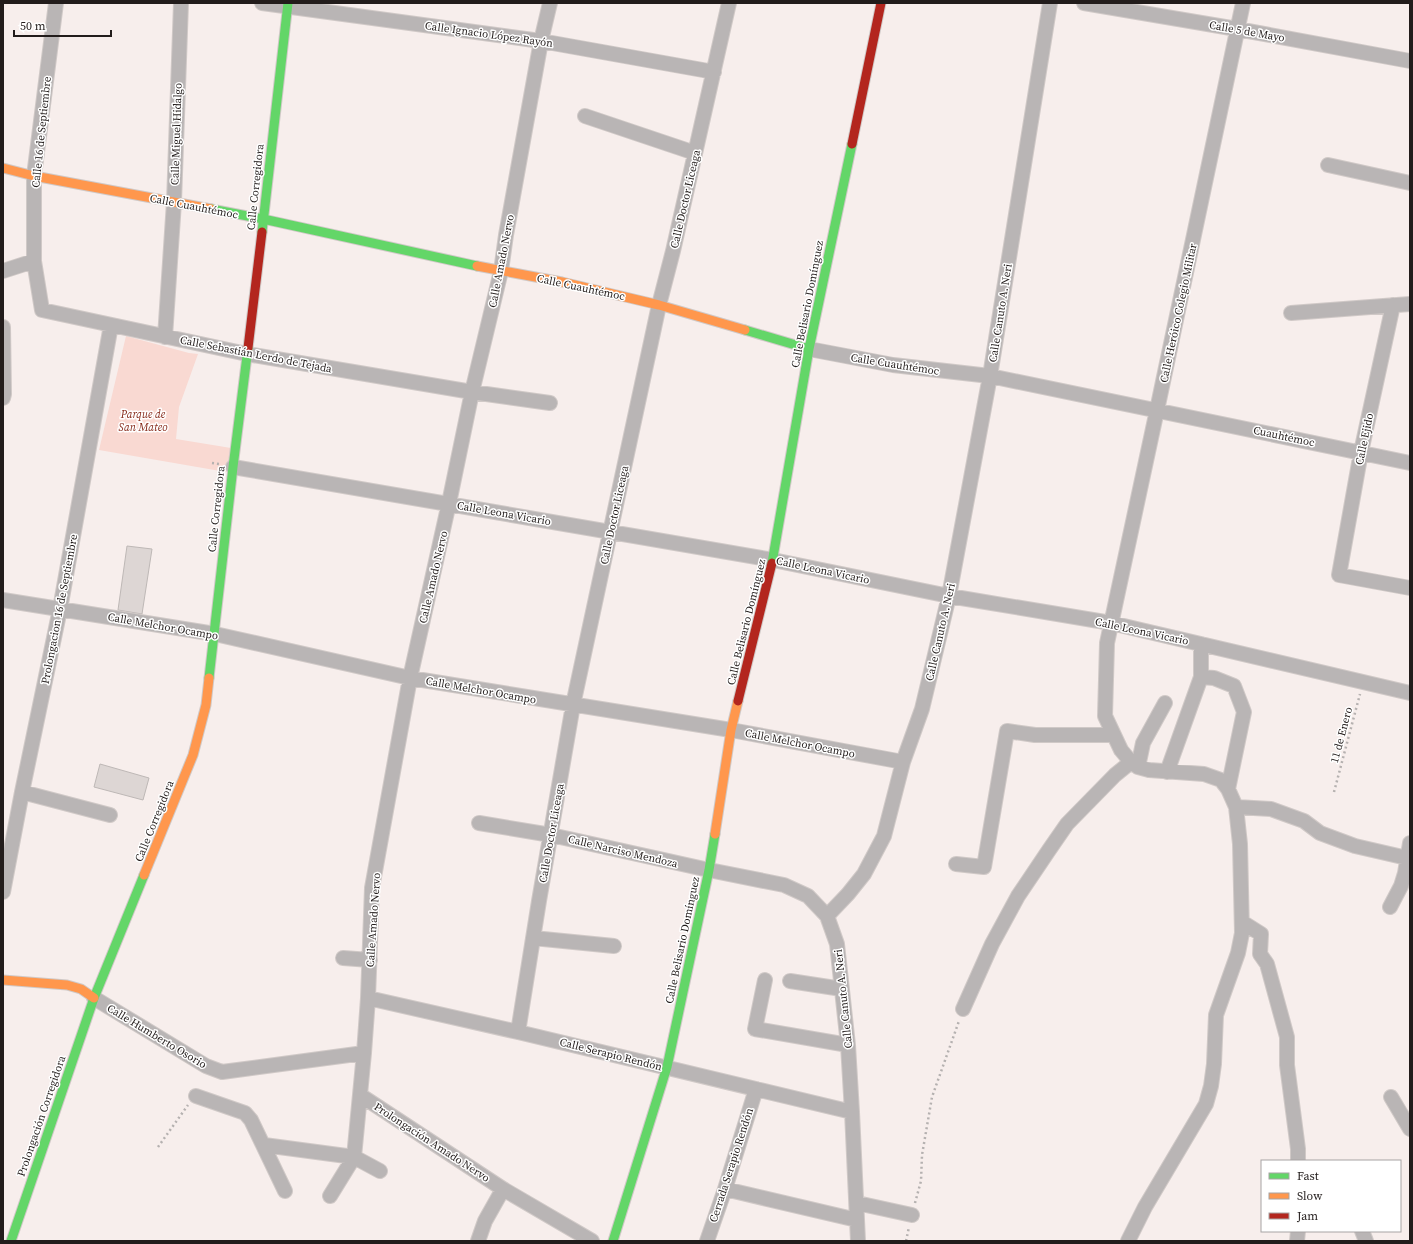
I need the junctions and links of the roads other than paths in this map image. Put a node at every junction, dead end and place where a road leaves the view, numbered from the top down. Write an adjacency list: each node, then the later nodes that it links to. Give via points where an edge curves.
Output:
1 (56, 3): 19 (street, Calle 16 de Septiembre)
2 (182, 3): 21 (street, Calle Miguel Hidalgo)
3 (262, 3): 10 (street, Calle Ignacio López Rayón)
4 (550, 3): 12 (street, Calle Amado Nervo)
5 (729, 3): 14 (street, Calle Doctor Liceaga)
6 (881, 3): 34 (street, Calle Belisario Domínguez)
7 (1050, 3): 36 (street, Calle Canuto A. Neri)
8 (1084, 3): 11 (street, Calle 5 de Mayo)
9 (1243, 3): 11 (street, Calle Heróico Colegio Militar)
10 (288, 5): 12 (street, Calle Ignacio López Rayón); 22 (street, Calle Corregidora)
11 (1237, 29): 13 (street, Calle 5 de Mayo); 40 (street, Calle Heróico Colegio Militar)
12 (541, 41): 14 (street, Calle Ignacio López Rayón); 25 (street, Calle Amado Nervo)
13 (1410, 61)
14 (714, 72): 16 (street, Calle Doctor Liceaga)
15 (585, 116): 16 (street)
16 (695, 153): 27 (street, Calle Doctor Liceaga)
17 (1328, 164): 20 (street)
18 (3, 168): 19 (street, Calle Cuauhtémoc)
19 (34, 176): 21 (street, Calle Cuauhtémoc); 23 (street, Calle 16 de Septiembre)
20 (1410, 183)
21 (174, 202): 22 (street, Calle Cuauhtémoc); 33 (street, Calle Miguel Hidalgo)
22 (263, 219): 25 (street, Calle Cuauhtémoc); 35 (street, Calle Corregidora)
23 (34, 261): 24 (street); 29 (street, Calle 16 de Septiembre)
24 (3, 271)
25 (501, 271): 27 (street, Calle Cuauhtémoc, via 562,282); 37 (street, Calle Amado Nervo)
26 (1410, 304): 28 (street)
27 (659, 305): 34 (street, Calle Cuauhtémoc); 45 (street, Calle Doctor Liceaga)
28 (1393, 305): 30 (street); 41 (street, Calle Ejido)
29 (42, 310): 31 (street, Calle Sebastián Lerdo de Tejada)
30 (1291, 313)
31 (110, 325): 33 (street, Calle Sebastián Lerdo de Tejada); 50 (street, Prolongacion 16 de Septiembre)
32 (3, 327): 38 (street)
33 (165, 337): 35 (street, Calle Sebastián Lerdo de Tejada)
34 (809, 349): 36 (street, Calle Cuauhtémoc, via 892,365); 46 (street, Calle Belisario Domínguez)
35 (247, 354): 37 (street, Calle Sebastián Lerdo de Tejada); 43 (street, Calle Corregidora)
36 (990, 376): 40 (street, Calle Cuauhtémoc); 48 (street, Calle Canuto A. Neri)
37 (472, 392): 39 (street, Calle Sebastián Lerdo de Tejada); 44 (street, Calle Amado Nervo)
38 (3, 398)
39 (550, 403)
40 (1158, 410): 41 (street, Cuauhtémoc); 51 (street, Calle Heróico Colegio Militar)
41 (1361, 452): 42 (street, Cuauhtémoc); 47 (street, Calle Ejido, via 1338,575)
42 (1410, 463)
43 (233, 467): 44 (street, Calle Leona Vicario); 52 (street, Calle Corregidora)
44 (449, 503): 45 (street, Calle Leona Vicario); 55 (street, Calle Amado Nervo)
45 (611, 532): 46 (street, Calle Leona Vicario); 58 (street, Calle Doctor Liceaga)
46 (773, 560): 48 (street, Calle Leona Vicario); 59 (street, Calle Belisario Domínguez)
47 (1410, 588)
48 (949, 596): 51 (street, Calle Leona Vicario); 61 (street, Calle Canuto A. Neri, via 922,709)
49 (3, 600): 50 (street, Calle Melchor Ocampo)
50 (60, 609): 52 (street, Calle Melchor Ocampo); 65 (street, Prolongacion 16 de Septiembre)
51 (1111, 623): 53 (street, Calle Leona Vicario); 60 (street, Calle Heróico Colegio Militar, via 1107,643 1105,716)
52 (215, 634): 55 (street, Calle Melchor Ocampo); 87 (street, Calle Corregidora, via 206,705 194,755)
53 (1200, 644): 54 (street); 56 (street, Calle Leona Vicario)
54 (1202, 677): 63 (street); 64 (street, via 1214,678 1234,686 1244,712)
55 (410, 678): 58 (street, Calle Melchor Ocampo); 82 (street, Calle Amado Nervo, via 372,888)
56 (1410, 693)
57 (1165, 703): 62 (street)
58 (573, 705): 59 (street, Calle Melchor Ocampo); 69 (street, Calle Doctor Liceaga)
59 (731, 730): 61 (street, Calle Melchor Ocampo); 73 (street, Calle Belisario Domínguez)
60 (1114, 735): 62 (street, Calle Heróico Colegio Militar, via 1121,750); 72 (street, via 1035,735 1007,731 984,867)
61 (903, 762): 77 (street, Calle Canuto A. Neri, via 884,836 864,874)
62 (1134, 764): 63 (street, via 1149,770); 89 (street, via 1115,775 1067,824 1018,896 992,944)
63 (1167, 772): 64 (street, via 1204,774 1220,780)
64 (1228, 789): 66 (street)
65 (22, 792): 67 (street); 75 (street, Prolongacion 16 de Septiembre)
66 (1236, 807): 71 (street, via 1271,809 1304,821 1320,832 1355,846); 78 (street, via 1240,844)
67 (110, 814)
68 (479, 822): 69 (street, Calle Narciso Mendoza)
69 (551, 835): 73 (street, Calle Narciso Mendoza); 79 (street, Calle Doctor Liceaga)
70 (1410, 843): 71 (street)
71 (1407, 858): 74 (street)
72 (956, 864)
73 (709, 870): 77 (street, Calle Narciso Mendoza, via 784,885 808,896); 93 (street, Calle Belisario Domínguez)
74 (1407, 875): 76 (street)
75 (3, 892)
76 (1390, 907)
77 (827, 916): 86 (street, Calle Canuto A. Neri, via 837,944)
78 (1242, 922): 102 (street, via 1261,934 1260,954 1267,964 1287,1037 1287,1065); 117 (street, via 1238,953 1216,1015 1214,1064 1206,1104 1148,1201)
79 (533, 938): 80 (street); 90 (street, Calle Doctor Liceaga)
80 (614, 946)
81 (343, 958): 82 (street)
82 (370, 960): 88 (street, Calle Amado Nervo)
83 (3, 980): 87 (street, via 67,985 81,989)
84 (766, 980): 91 (street, via 755,1029)
85 (790, 981): 86 (street)
86 (842, 989): 91 (street, Calle Canuto A. Neri)
87 (94, 998): 92 (street, Calle Humberto Osorio, via 206,1066 222,1072); 111 (street, Prolongación Corregidora)
88 (368, 998): 90 (street, Calle Serapio Rendón); 92 (street, Calle Amado Nervo)
89 (963, 1009)
90 (518, 1032): 93 (street, Calle Serapio Rendón)
91 (848, 1045): 98 (street, Calle Canuto A. Neri)
92 (364, 1054): 95 (street, Calle Amado Nervo)
93 (667, 1067): 94 (street, Calle Serapio Rendón); 114 (street, Calle Belisario Domínguez)
94 (756, 1088): 98 (street, Calle Serapio Rendón); 105 (street, Cerrada Serapio Rendón)
95 (360, 1095): 101 (street, Calle Amado Nervo); 104 (street, Prolongación Amado Nervo)
96 (196, 1096): 100 (street, via 246,1113)
97 (1391, 1097): 99 (street)
98 (852, 1112): 108 (street, Calle Canuto A. Neri)
99 (1410, 1128)
100 (264, 1145): 101 (street); 106 (street)
101 (354, 1157): 103 (street); 107 (street)
102 (1298, 1160)
103 (380, 1171)
104 (503, 1189): 112 (street, via 485,1221); 113 (street, Prolongación Amado Nervo)
105 (725, 1189): 110 (street); 115 (street, Cerrada Serapio Rendón)
106 (285, 1191)
107 (330, 1196)
108 (857, 1202): 109 (street); 110 (street, Calle Canuto A. Neri)
109 (912, 1215)
110 (857, 1220): 116 (street, Calle Canuto A. Neri)
111 (11, 1241)
112 (478, 1241)
113 (592, 1241)
114 (612, 1241)
115 (707, 1241)
116 (858, 1241)
117 (1128, 1241)

